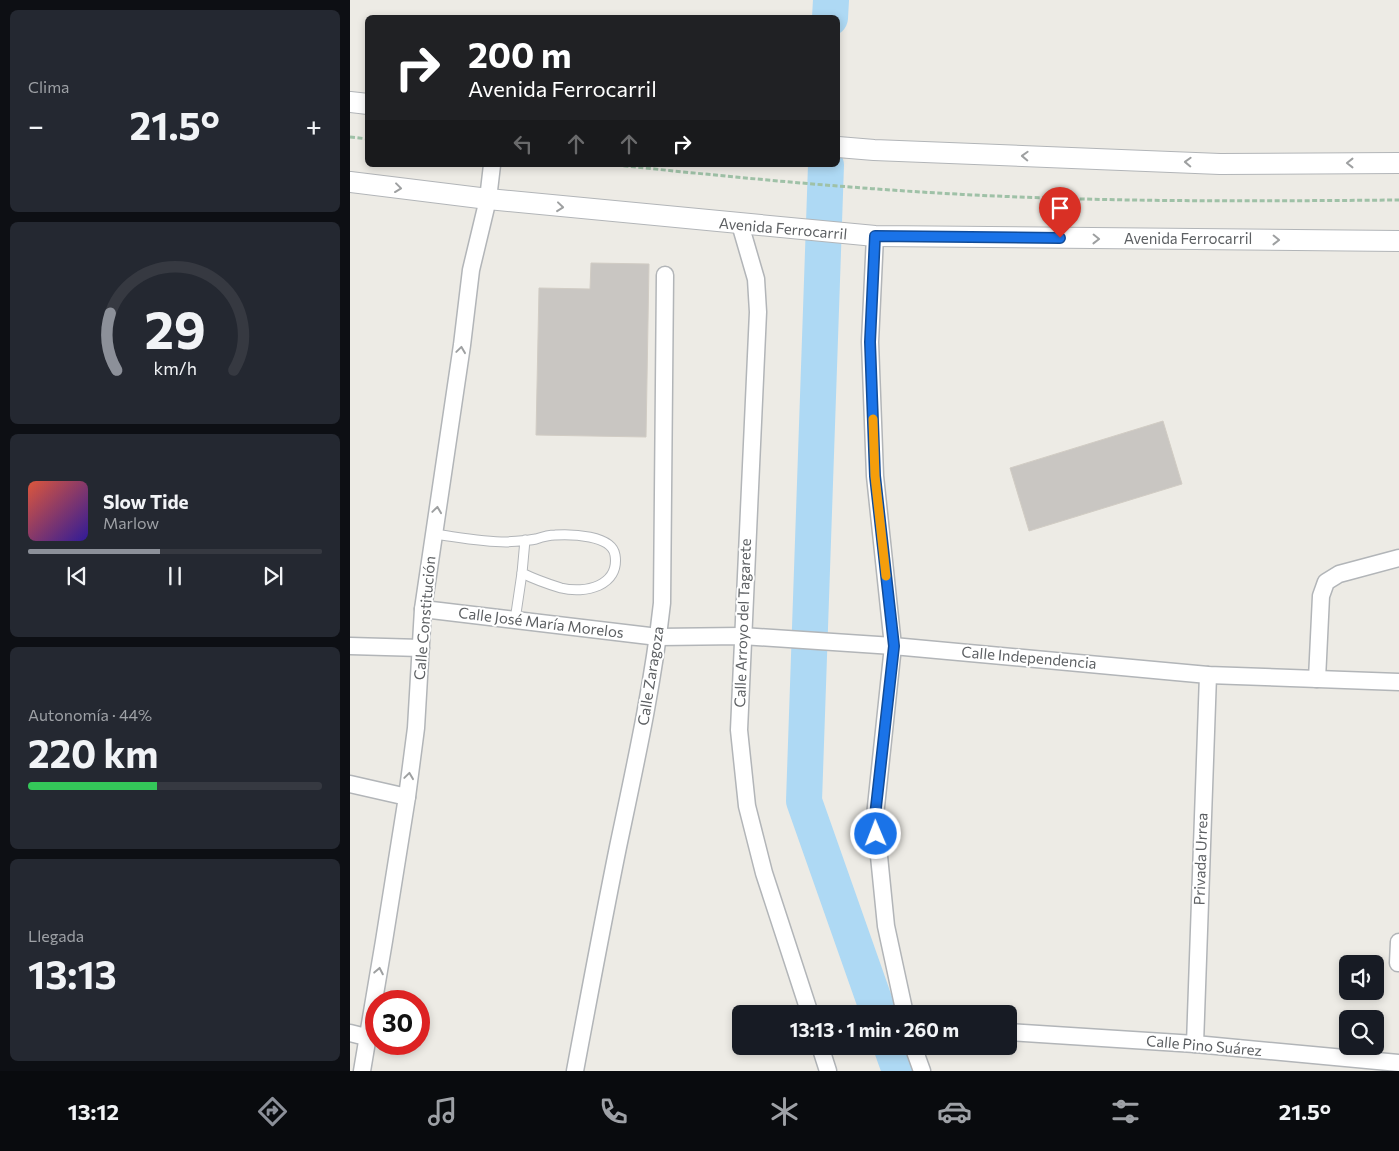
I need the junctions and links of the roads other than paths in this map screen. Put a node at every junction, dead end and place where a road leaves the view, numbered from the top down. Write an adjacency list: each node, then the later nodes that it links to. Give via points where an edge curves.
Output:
1 (350, 102): 2 (street)
2 (365, 104)
3 (840, 147): 4 (street, one-way to 3, via 1220,164)
4 (1399, 163)
5 (492, 167): 7 (street, Calle Constitución)
6 (350, 182): 7 (street, Avenida Ferrocarril, one-way to 7)
7 (488, 199): 8 (street, Avenida Ferrocarril, one-way to 8); 12 (street, Calle Constitución, one-way to 7, via 470,270)
8 (740, 224): 9 (street, Avenida Ferrocarril); 18 (street, Calle Arroyo del Tagarete, via 756,279 758,312)
9 (875, 236): 10 (street, Avenida Ferrocarril, one-way to 10); 21 (street, via 870,342 875,476)
10 (1399, 241)
11 (665, 275): 19 (street, Calle Zaragoza, via 662,603)
12 (434, 534): 13 (lane, via 504,542); 16 (street, Calle Constitución)
13 (525, 540): 15 (lane); 15 (lane, via 555,535 604,540 614,548 616,556 609,579 585,590 562,588)
14 (1399, 558): 24 (street, via 1339,574 1326,582 1322,592)
15 (522, 574): 17 (lane)
16 (424, 609): 17 (street, Calle José María Morelos); 22 (street, Calle Constitución)
17 (515, 620): 19 (street, Calle José María Morelos)
18 (742, 636): 19 (street, Calle Independencia); 21 (street, Calle Independencia); 31 (street, Calle Arroyo del Tagarete, via 739,730 747,806 764,873)
19 (658, 637): 43 (street, Calle Zaragoza)
20 (350, 646): 22 (street)
21 (894, 646): 23 (street, Calle Independencia); 32 (street, via 875,816 886,926)
22 (421, 648): 27 (street, Calle Constitución, one-way to 22, via 416,728)
23 (1208, 675): 24 (street, Calle Independencia); 36 (street, Privada Urrea)
24 (1317, 679): 25 (street, Calle Independencia)
25 (1399, 682)
26 (350, 784): 27 (street)
27 (406, 797): 30 (street, Calle Constitución, one-way to 27)
28 (1399, 942): 29 (street)
29 (1398, 963)
30 (375, 990)
31 (807, 1005)
32 (903, 1005)
33 (350, 1033): 35 (street)
34 (1017, 1033): 36 (street, Calle Pino Suárez)
35 (365, 1037)
36 (1195, 1044): 41 (street, Calle Pino Suárez)
37 (365, 1046): 42 (street, Calle Constitución)
38 (823, 1055): 44 (street)
39 (917, 1055): 45 (street)
40 (1399, 1063): 41 (street, Calle Pino Suárez)
41 (1320, 1064)
42 (362, 1071)
43 (575, 1071)
44 (828, 1071)
45 (922, 1071)

